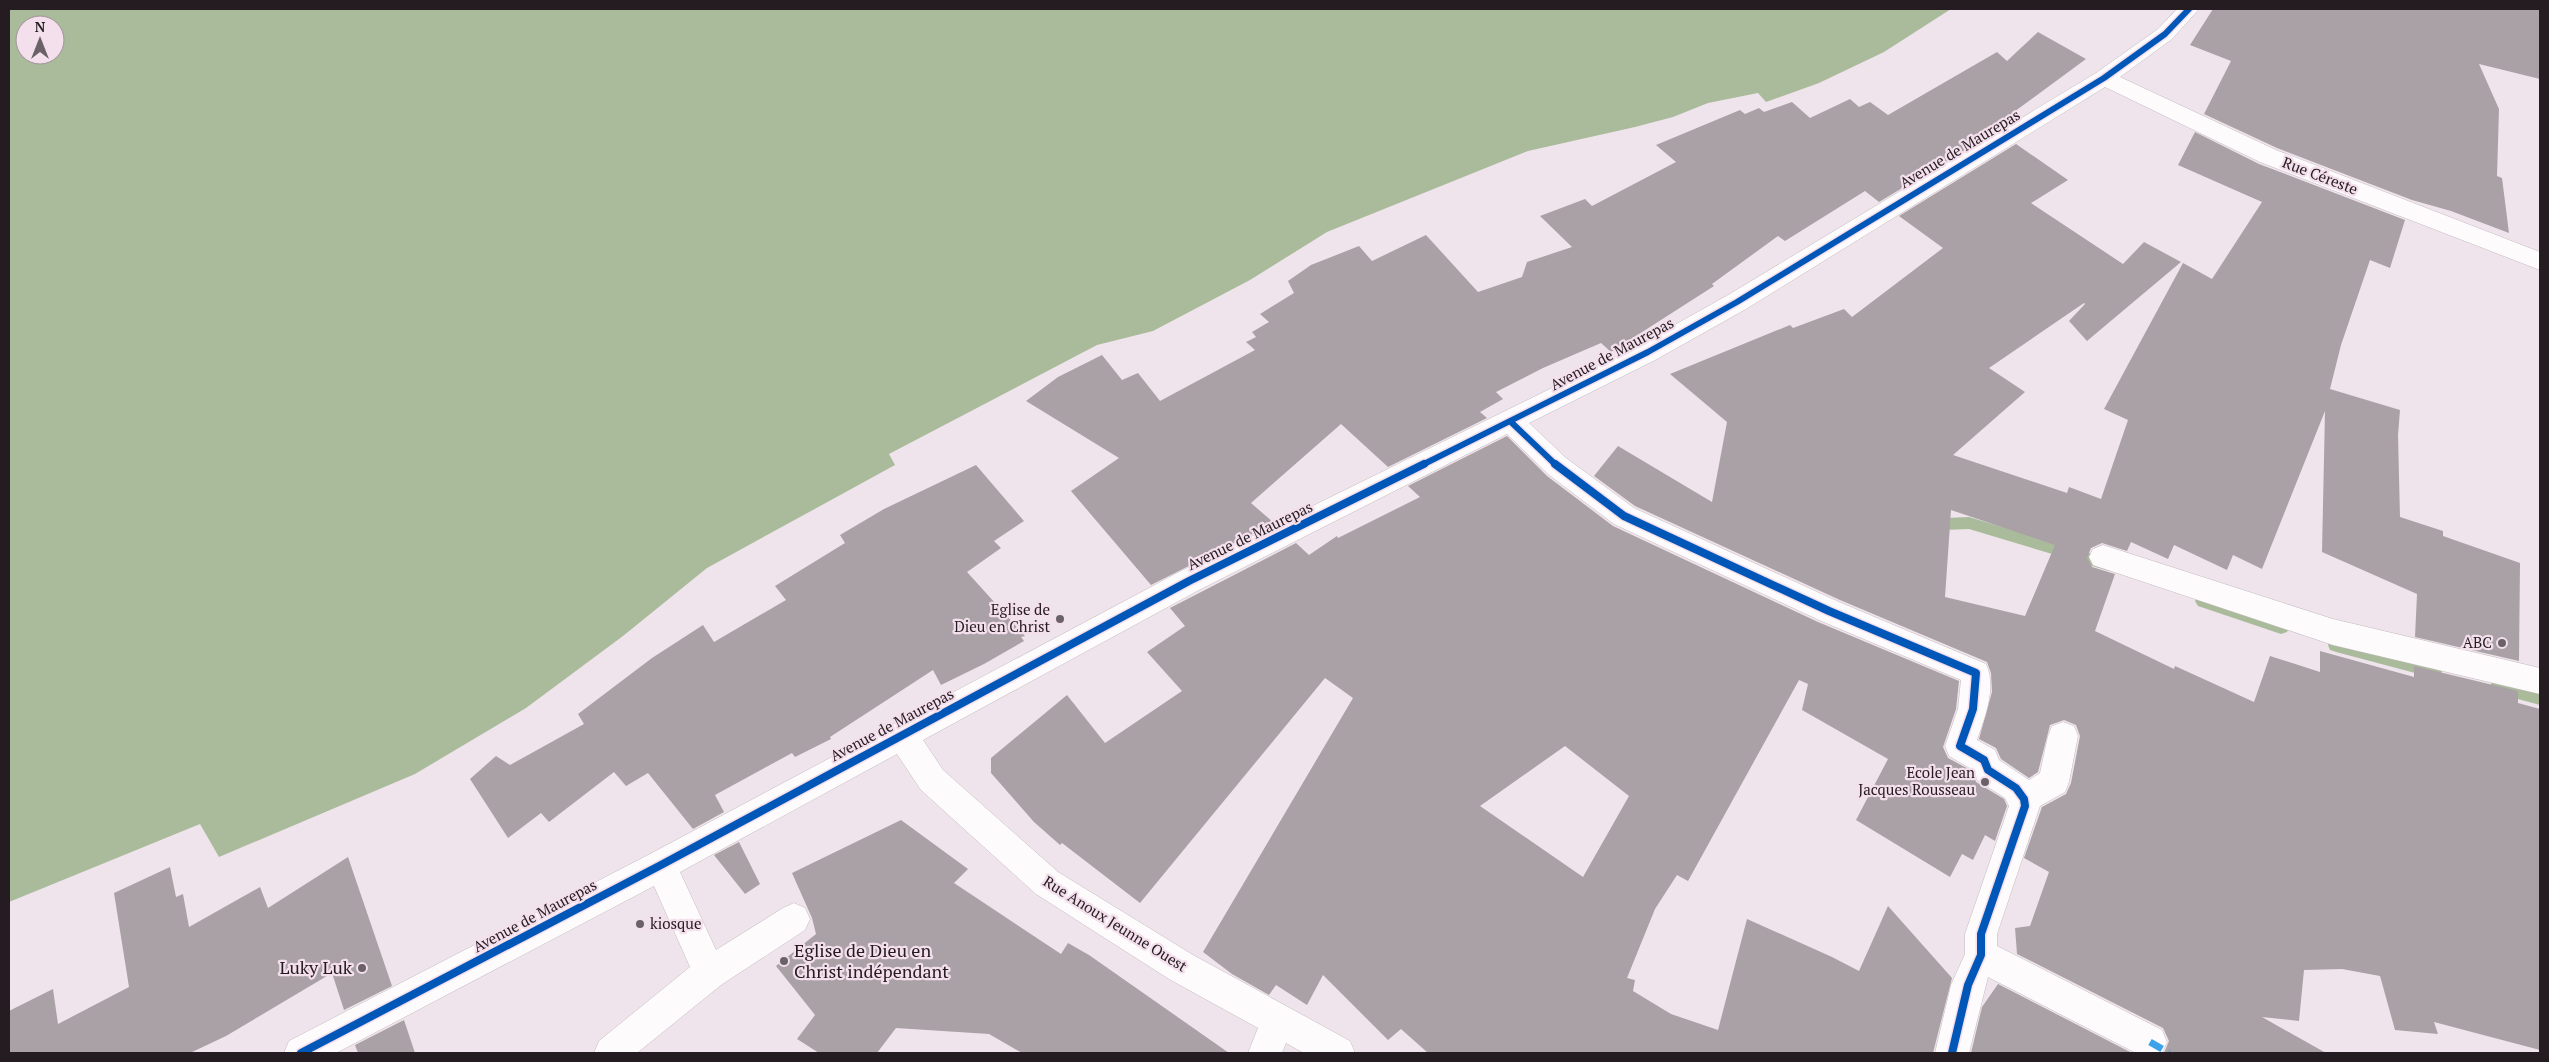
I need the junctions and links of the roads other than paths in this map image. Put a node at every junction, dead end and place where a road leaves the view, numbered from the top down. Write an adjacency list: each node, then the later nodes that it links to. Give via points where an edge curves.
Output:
1 (2189, 9): 2 (street, Avenue de Maurepas, via 2165,34)
2 (2104, 78): 3 (street, Rue Céreste, via 2268,156); 4 (street, Avenue de Maurepas, via 1737,302)
3 (2540, 261)
4 (1511, 422): 7 (street, Avenue de Maurepas, via 1190,581); 9 (street, via 1557,466 1624,516 1829,611 1976,673 1973,709 1960,746 1984,760 1988,770 2016,788)
5 (2103, 557): 6 (street, via 2333,632)
6 (2540, 681)
7 (902, 736): 10 (street, Avenue de Maurepas); 14 (street, Rue Anoux Jeunne Ouest, via 932,780 1047,883 1181,967)
8 (2064, 736): 9 (street, via 2054,782)
9 (2024, 799): 12 (street, via 2025,806 1980,934)
10 (661, 865): 13 (street); 16 (street, Avenue de Maurepas)
11 (794, 920): 13 (street)
12 (1981, 955): 15 (street); 20 (street, via 1968,985)
13 (709, 973): 17 (street)
14 (1278, 1021): 18 (street); 19 (street, Rue Anoux Jeunne Ouest)
15 (2150, 1042)
16 (301, 1053)
17 (612, 1053)
18 (1265, 1053)
19 (1338, 1053)
20 (1952, 1053)

